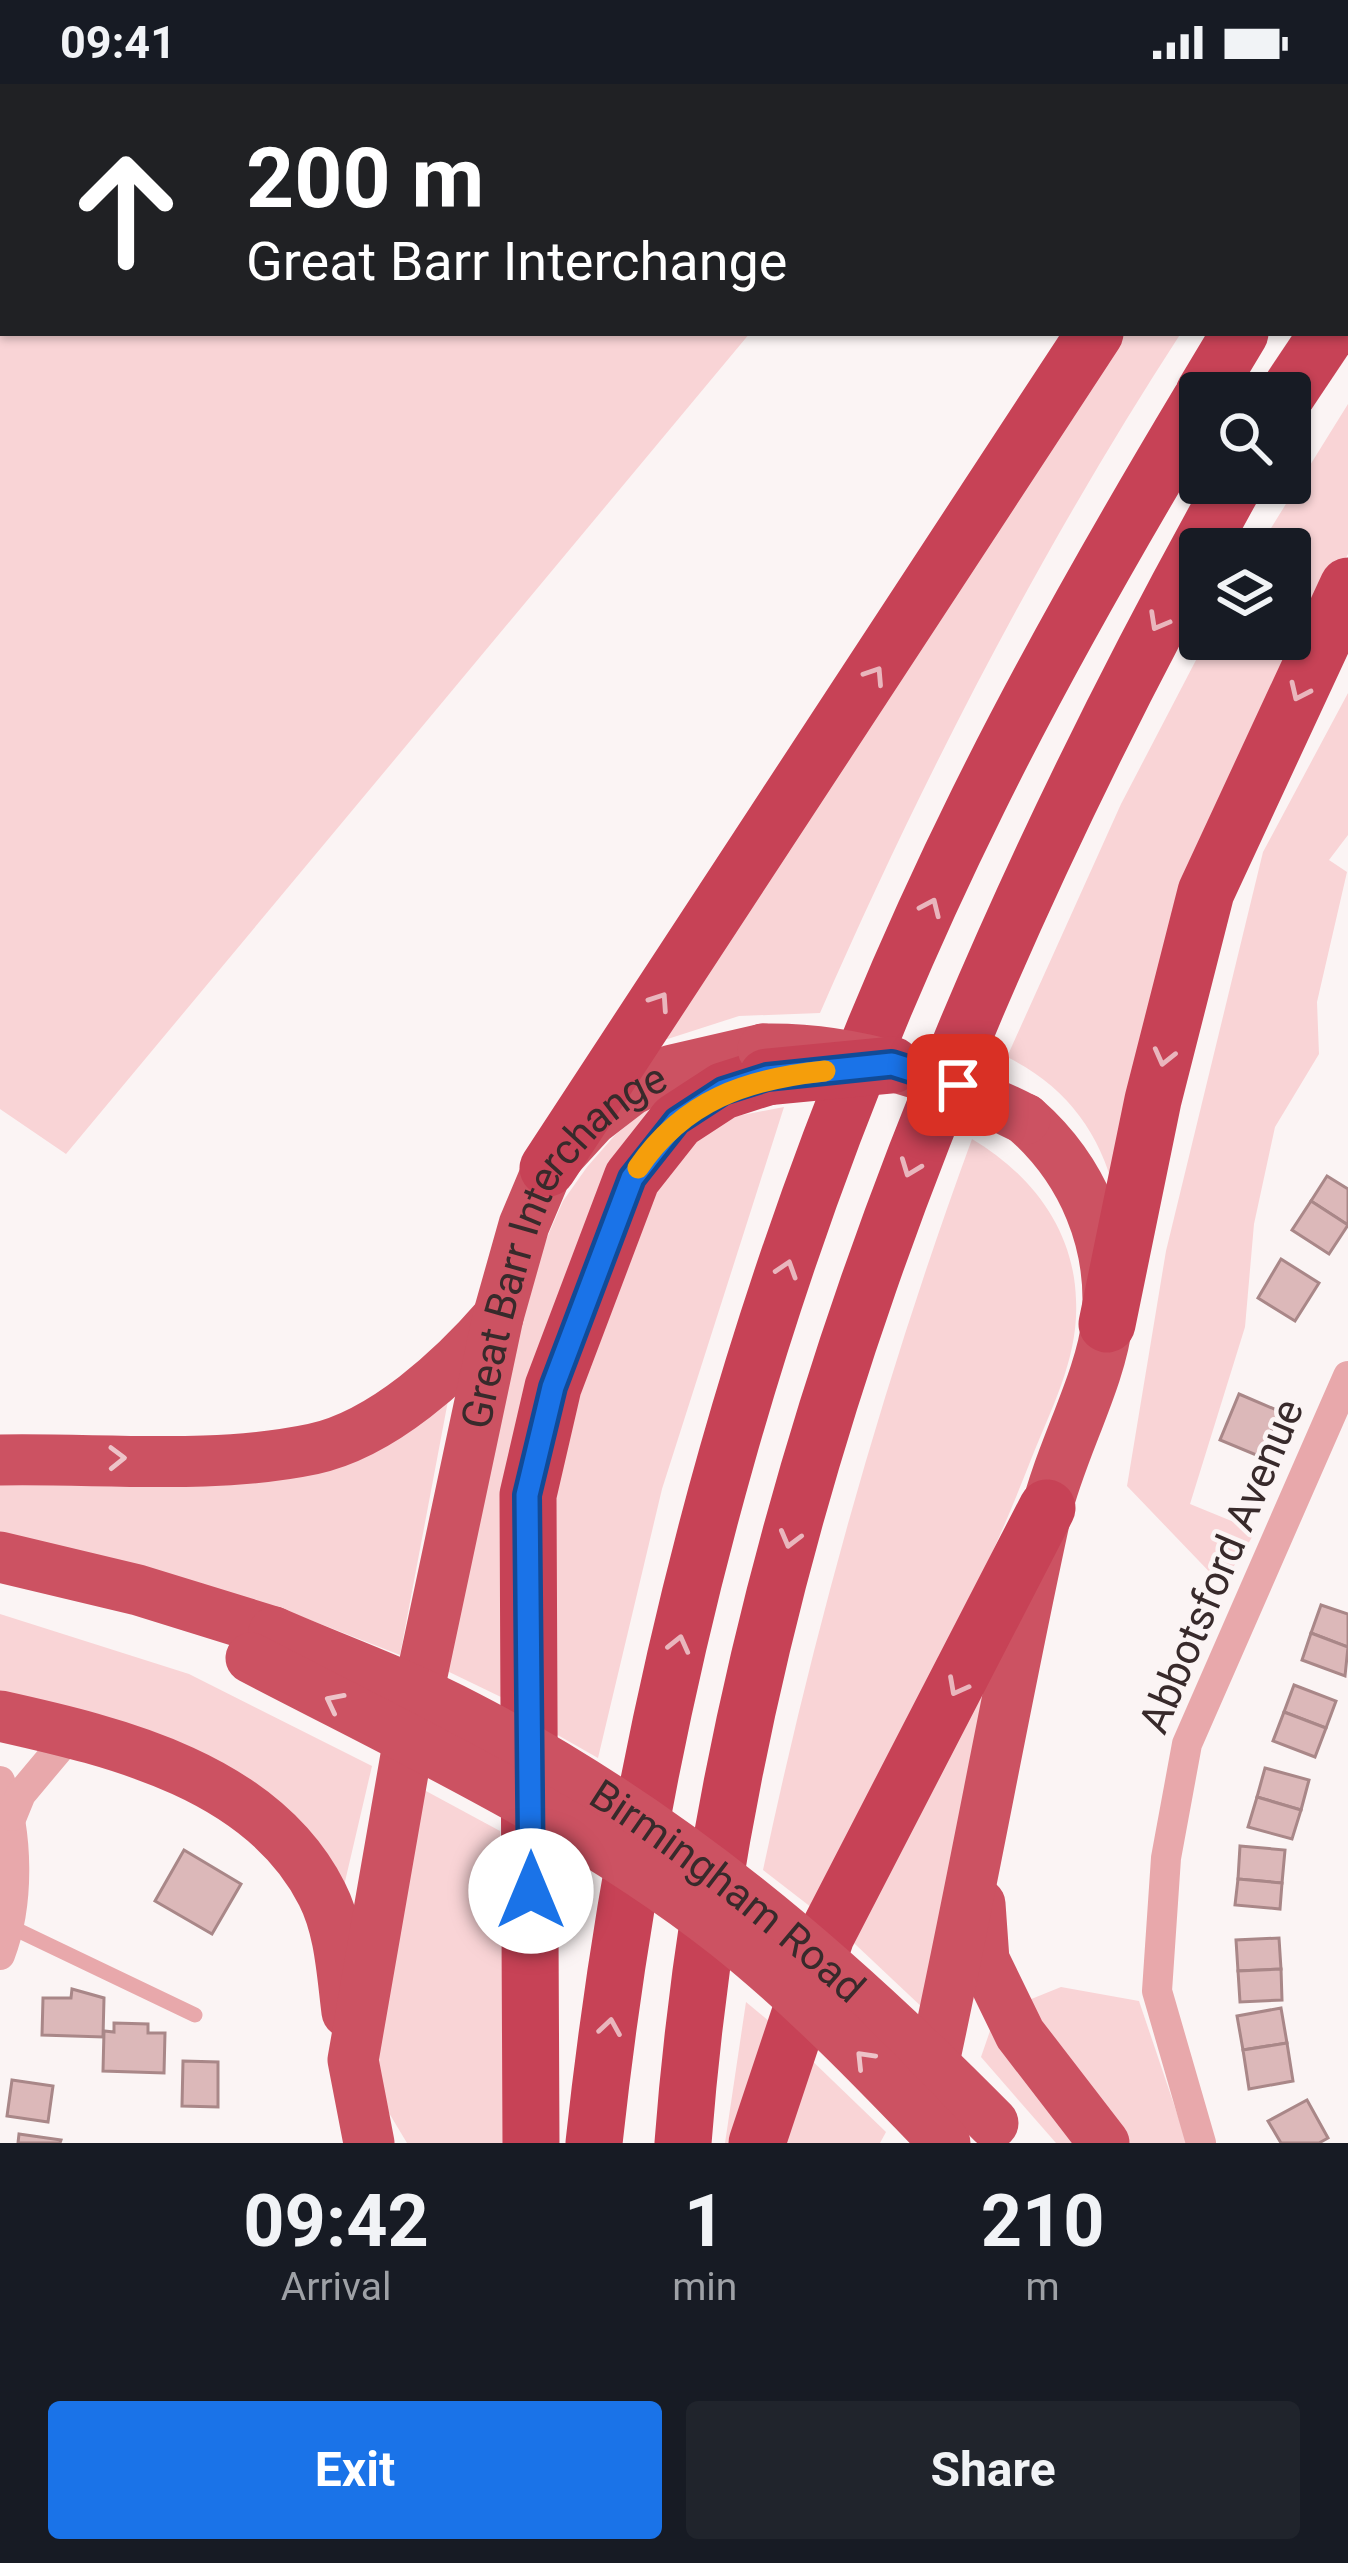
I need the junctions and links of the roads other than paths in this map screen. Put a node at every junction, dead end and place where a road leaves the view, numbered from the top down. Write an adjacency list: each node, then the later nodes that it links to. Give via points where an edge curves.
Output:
1 (1093, 336): 11 (highway, one-way to 1)
2 (1238, 336): 4 (highway)
3 (1326, 336): 5 (highway)
4 (1217, 372)
5 (1302, 372)
6 (1179, 438): 31 (highway, one-way to 6, via 660,1723 728,1450 806,1211 978,801)
7 (1223, 504): 32 (highway, one-way to 32, via 1035,866 908,1172 815,1443 719,1843)
8 (1348, 586): 13 (highway, one-way to 13, via 1206,892)
9 (765, 1063): 10 (highway, bridge); 11 (highway, Great Barr Interchange, via 672,1070 592,1120); 30 (highway, via 677,1121 632,1178 553,1387 527,1495)
10 (892, 1064): 13 (highway, bridge, via 1025,1119 1060,1150 1100,1239)
11 (548, 1168): 12 (highway, Great Barr Interchange)
12 (498, 1317): 15 (highway, one-way to 12, via 315,1448 387,1416); 27 (highway, Great Barr Interchange, via 411,1727)
13 (1107, 1324): 16 (highway)
14 (1345, 1387): 37 (street, Abbotsford Avenue, via 1186,1744 1166,1858 1157,1991)
15 (0, 1460)
16 (1047, 1508): 24 (highway); 33 (highway, one-way to 33, via 826,1936)
17 (0, 1557): 19 (highway, Birmingham Road, via 138,1590)
18 (0, 1586): 19 (highway, Birmingham Road)
19 (262, 1645): 28 (highway, Birmingham Road, bridge, via 465,1715 602,1793 726,1879 852,1984); 35 (highway, Birmingham Road, one-way to 19, bridge, via 851,2045 725,1934 604,1849)
20 (0, 1716): 21 (highway)
21 (73, 1732): 23 (street); 27 (highway, via 162,1762 242,1802 299,1855 325,1898 340,1952)
22 (0, 1780): 23 (street)
23 (12, 1816): 25 (street)
24 (976, 1860): 34 (highway); 36 (highway, via 984,1960 1020,2034)
25 (4, 1941): 26 (lane)
26 (195, 2015)
27 (353, 2060): 29 (highway, Great Barr Interchange)
28 (1001, 2133)
29 (369, 2143)
30 (531, 2143)
31 (594, 2143)
32 (683, 2143)
33 (757, 2143)
34 (916, 2143)
35 (945, 2143)
36 (1103, 2143)
37 (1202, 2143)

